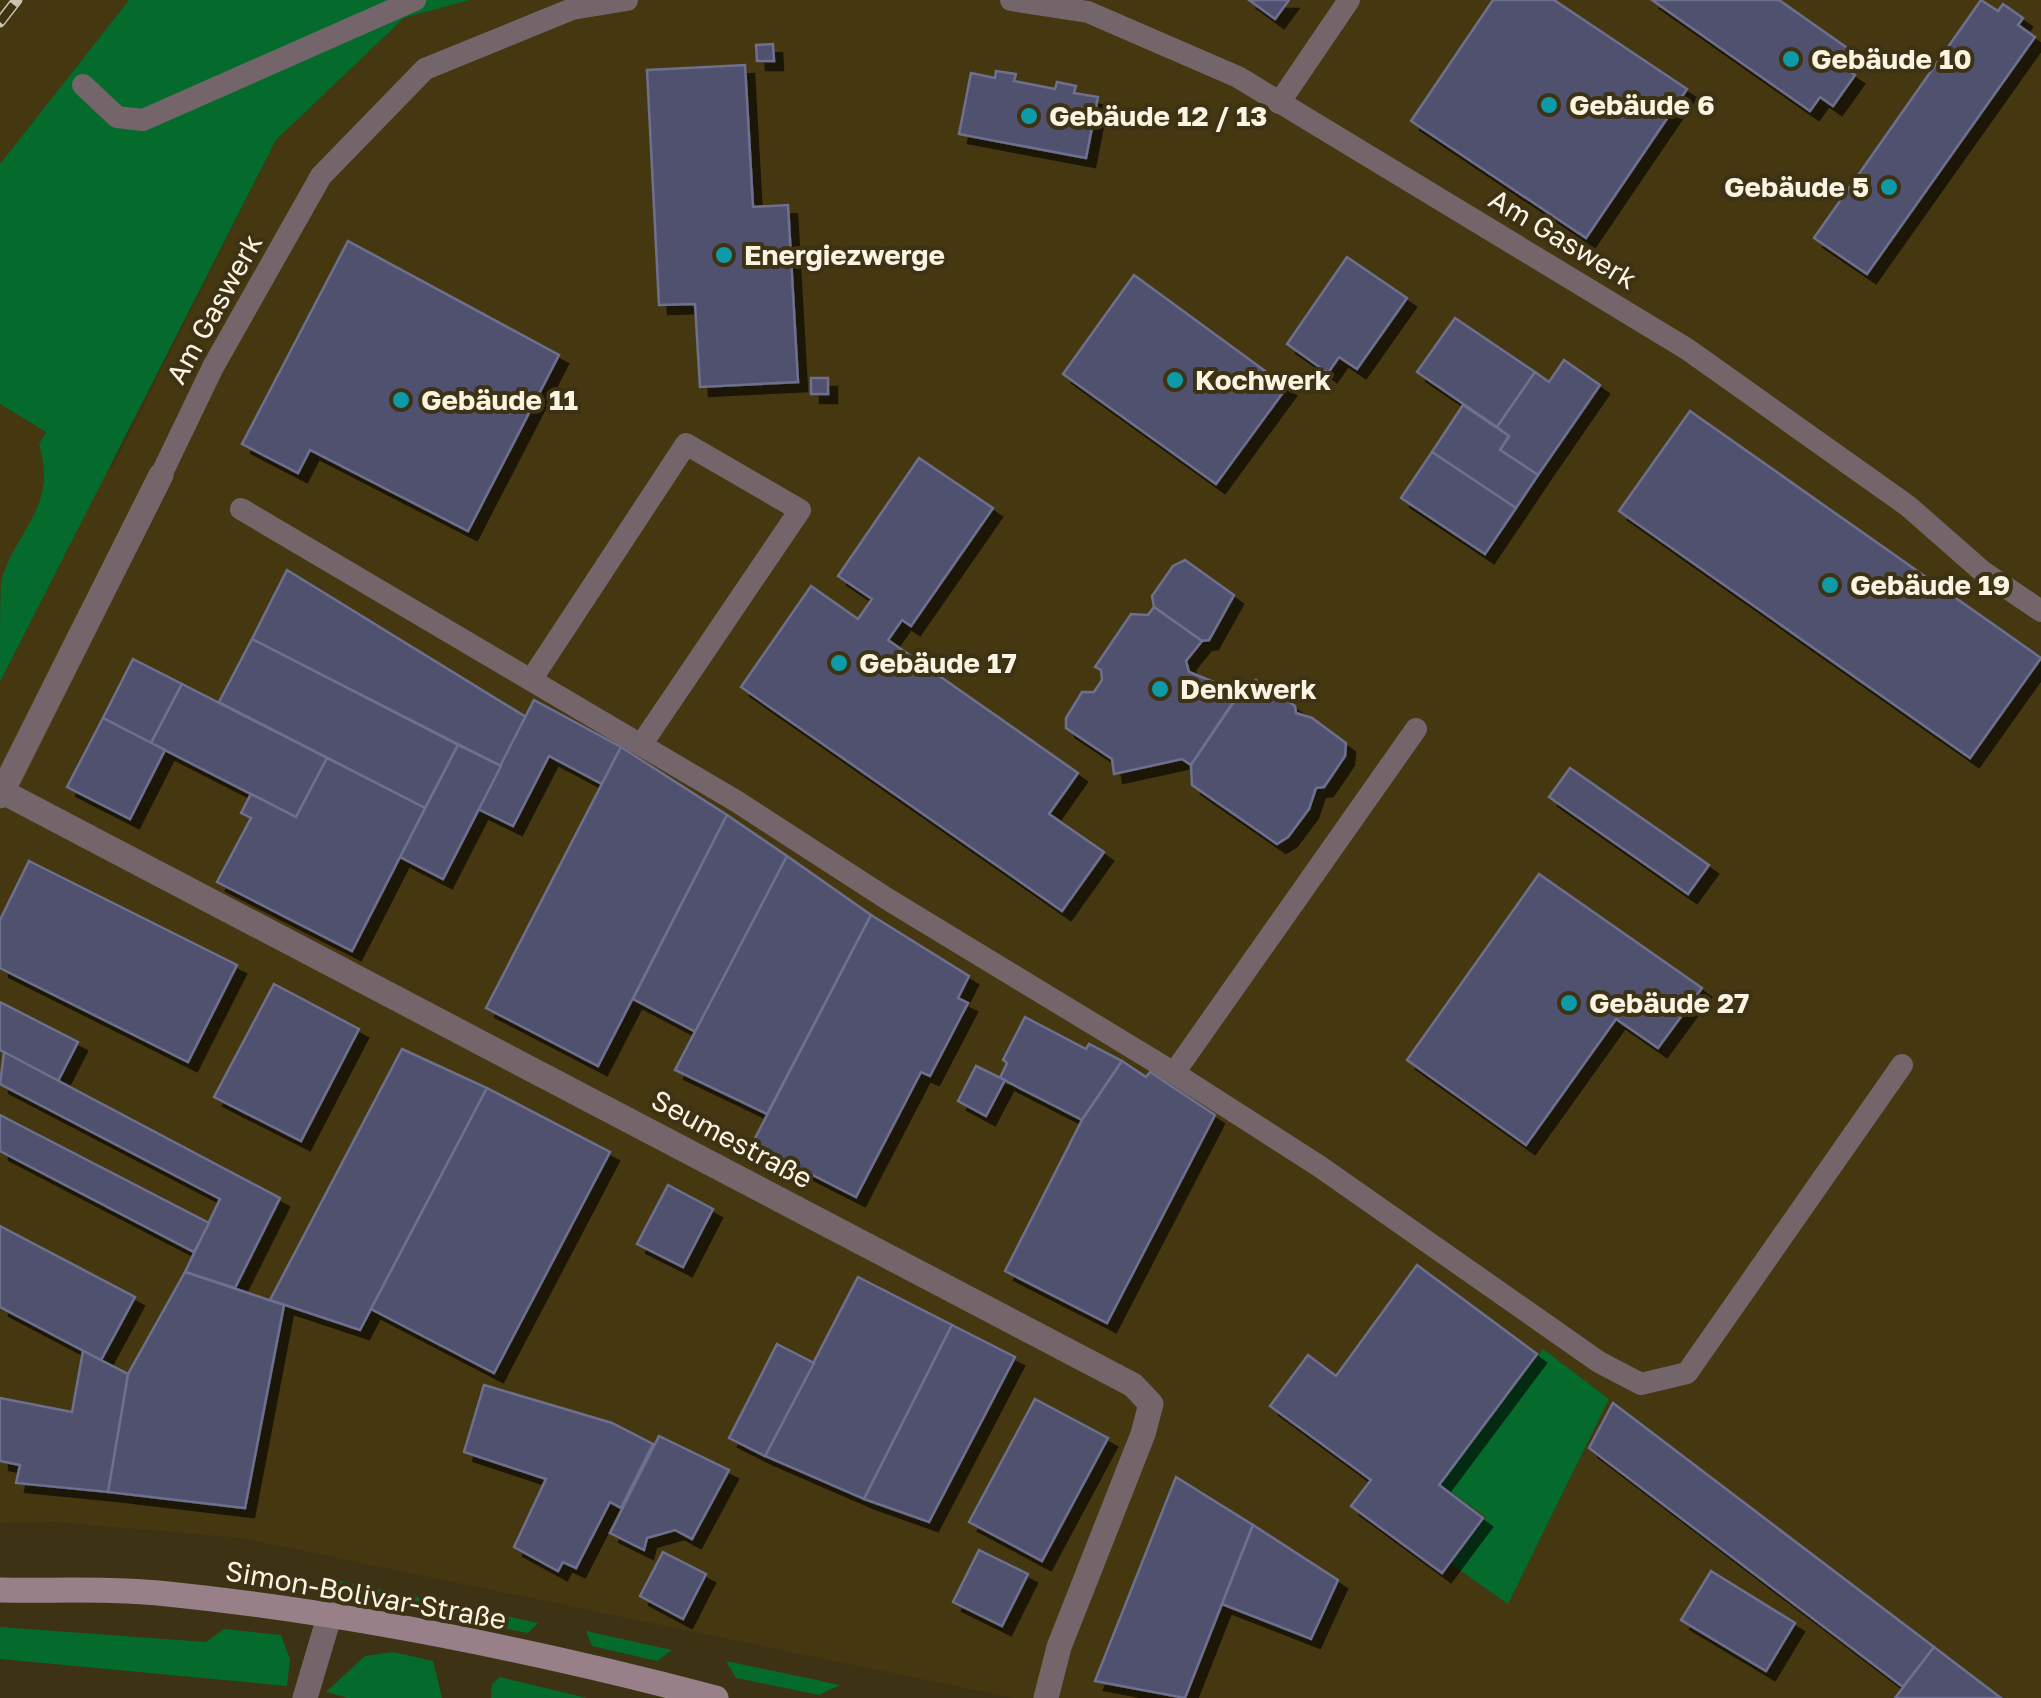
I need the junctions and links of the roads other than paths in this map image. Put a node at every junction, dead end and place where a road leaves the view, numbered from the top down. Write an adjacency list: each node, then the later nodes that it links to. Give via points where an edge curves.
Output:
1 (415, 0): 6 (lane, via 143,120 118,117)
2 (626, 0): 8 (lane, Am Gaswerk, via 572,9 425,69 322,176 213,367)
3 (1011, 0): 5 (lane, Am Gaswerk)
4 (1349, 0): 7 (lane)
5 (1048, 3): 7 (lane, Am Gaswerk, via 1088,12 1238,77)
6 (83, 85)
7 (1280, 103): 10 (lane, Am Gaswerk, via 1687,348)
8 (160, 476): 14 (street, Am Gaswerk)
9 (241, 508): 11 (lane)
10 (2041, 611)
11 (531, 680): 13 (lane); 13 (lane, via 686,444 800,510)
12 (1416, 729): 16 (lane)
13 (641, 744): 16 (lane)
14 (1, 794): 21 (street, Seumestraße, via 1133,1385 1151,1404 1143,1434)
15 (1902, 1064): 16 (lane, via 1686,1374 1641,1384 1598,1362)
16 (1174, 1072)
17 (0, 1590): 18 (street, Simon-Bolivar-Straße, via 164,1593)
18 (330, 1614): 19 (street); 20 (street, Simon-Bolivar-Straße)
19 (304, 1698)
20 (716, 1698)
21 (1046, 1698)

